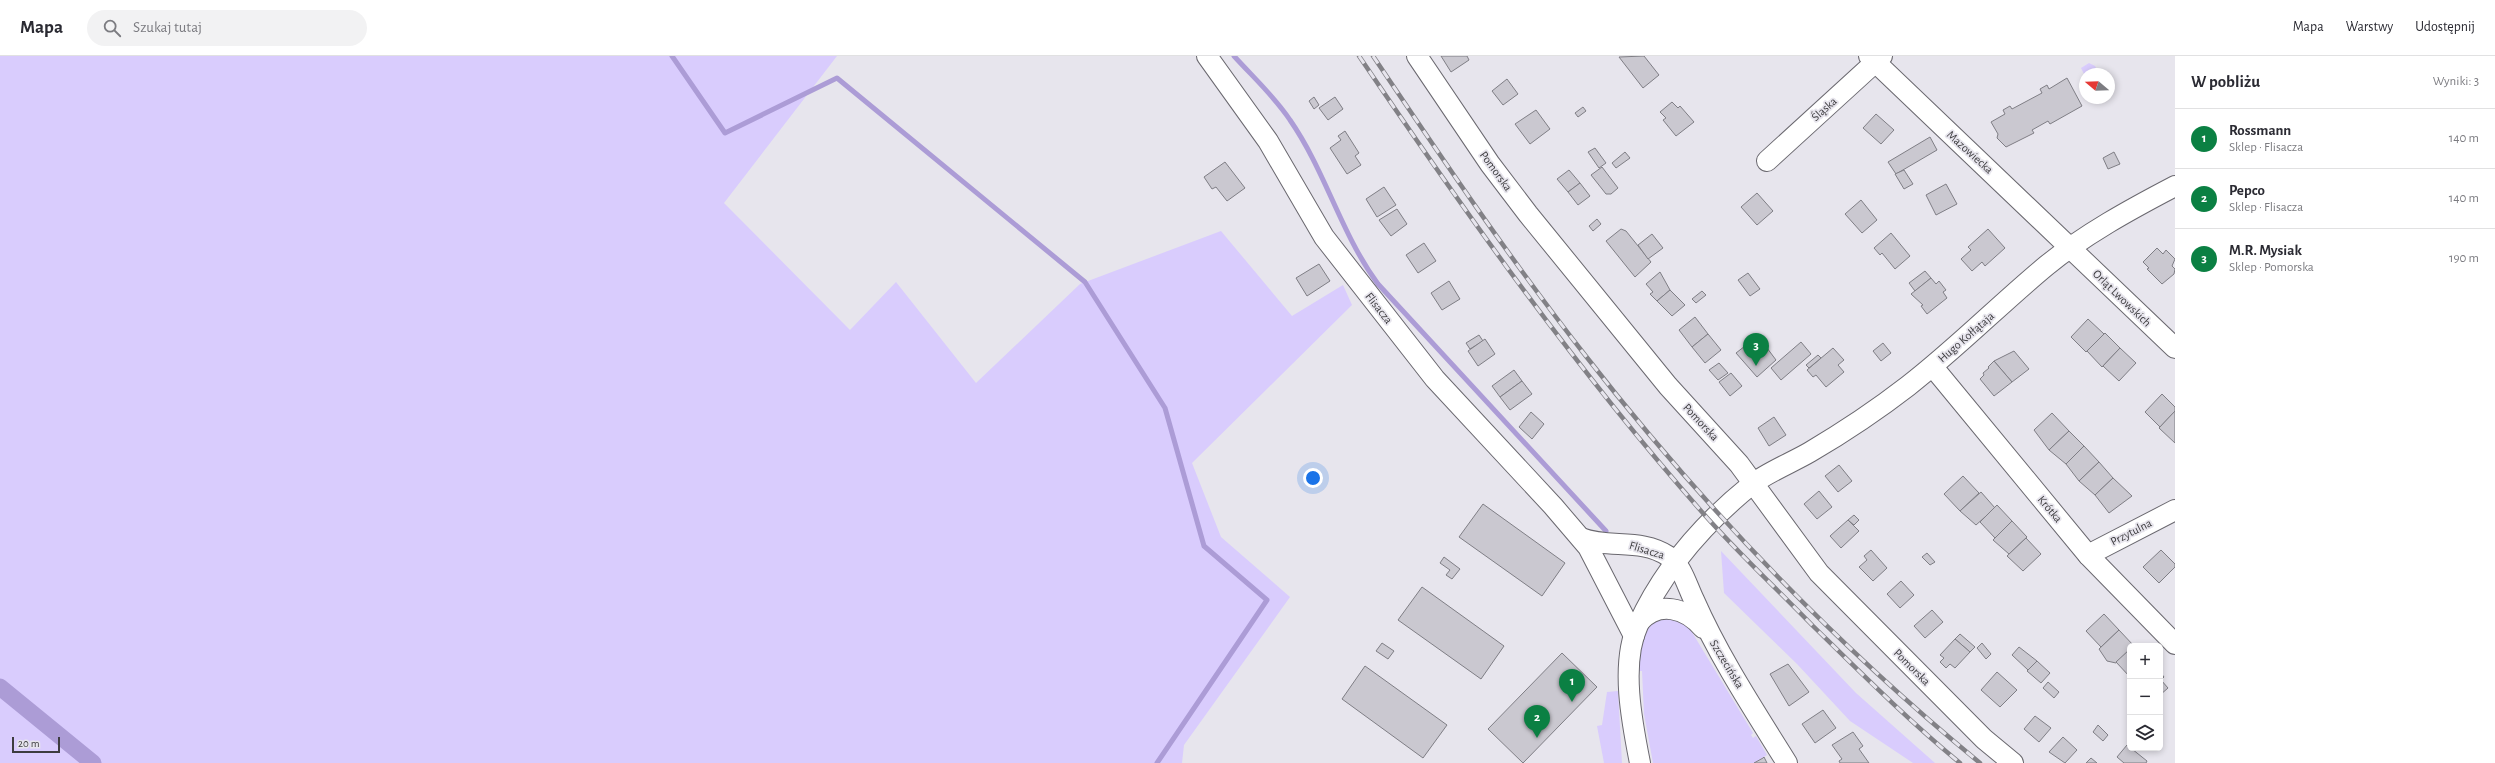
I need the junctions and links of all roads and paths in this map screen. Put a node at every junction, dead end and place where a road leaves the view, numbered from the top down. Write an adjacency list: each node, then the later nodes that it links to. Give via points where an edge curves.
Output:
1 (1207, 56): 11 (street, Flisacza, via 1268,141 1324,237 1348,268 1435,379)
2 (1417, 56): 9 (street, Pomorska, via 1490,164 1528,214 1668,386 1725,448)
3 (1876, 58): 4 (street, Śląska); 6 (street, Mazowiecka)
4 (1766, 161)
5 (2175, 186): 6 (street, Hugo Kołłątaja, via 2126,212)
6 (2070, 248): 7 (street, Orląt Lwowskich); 8 (street, Hugo Kołłątaja)
7 (2175, 348)
8 (1933, 367): 9 (street, Hugo Kołłątaja, via 1841,433); 12 (street, Krótka)
9 (1753, 484): 13 (street, Hugo Kołłątaja, via 1703,531); 19 (street, Pomorska, via 1819,573 1984,739)
10 (2175, 510): 12 (street, Przytulna)
11 (1581, 538): 13 (street, Flisacza, via 1597,543 1634,544 1660,552); 14 (street, Flisacza)
12 (2088, 555): 16 (street, Krótka)
13 (1675, 562): 14 (street, Flisacza, via 1658,585); 15 (street, Szczecińska)
14 (1636, 629): 15 (street, via 1646,616 1660,611 1681,610 1694,618); 17 (street, Flisacza, via 1629,680)
15 (1710, 637): 18 (street, Szczecińska)
16 (2175, 644)
17 (1640, 763)
18 (1787, 763)
19 (2013, 763)

